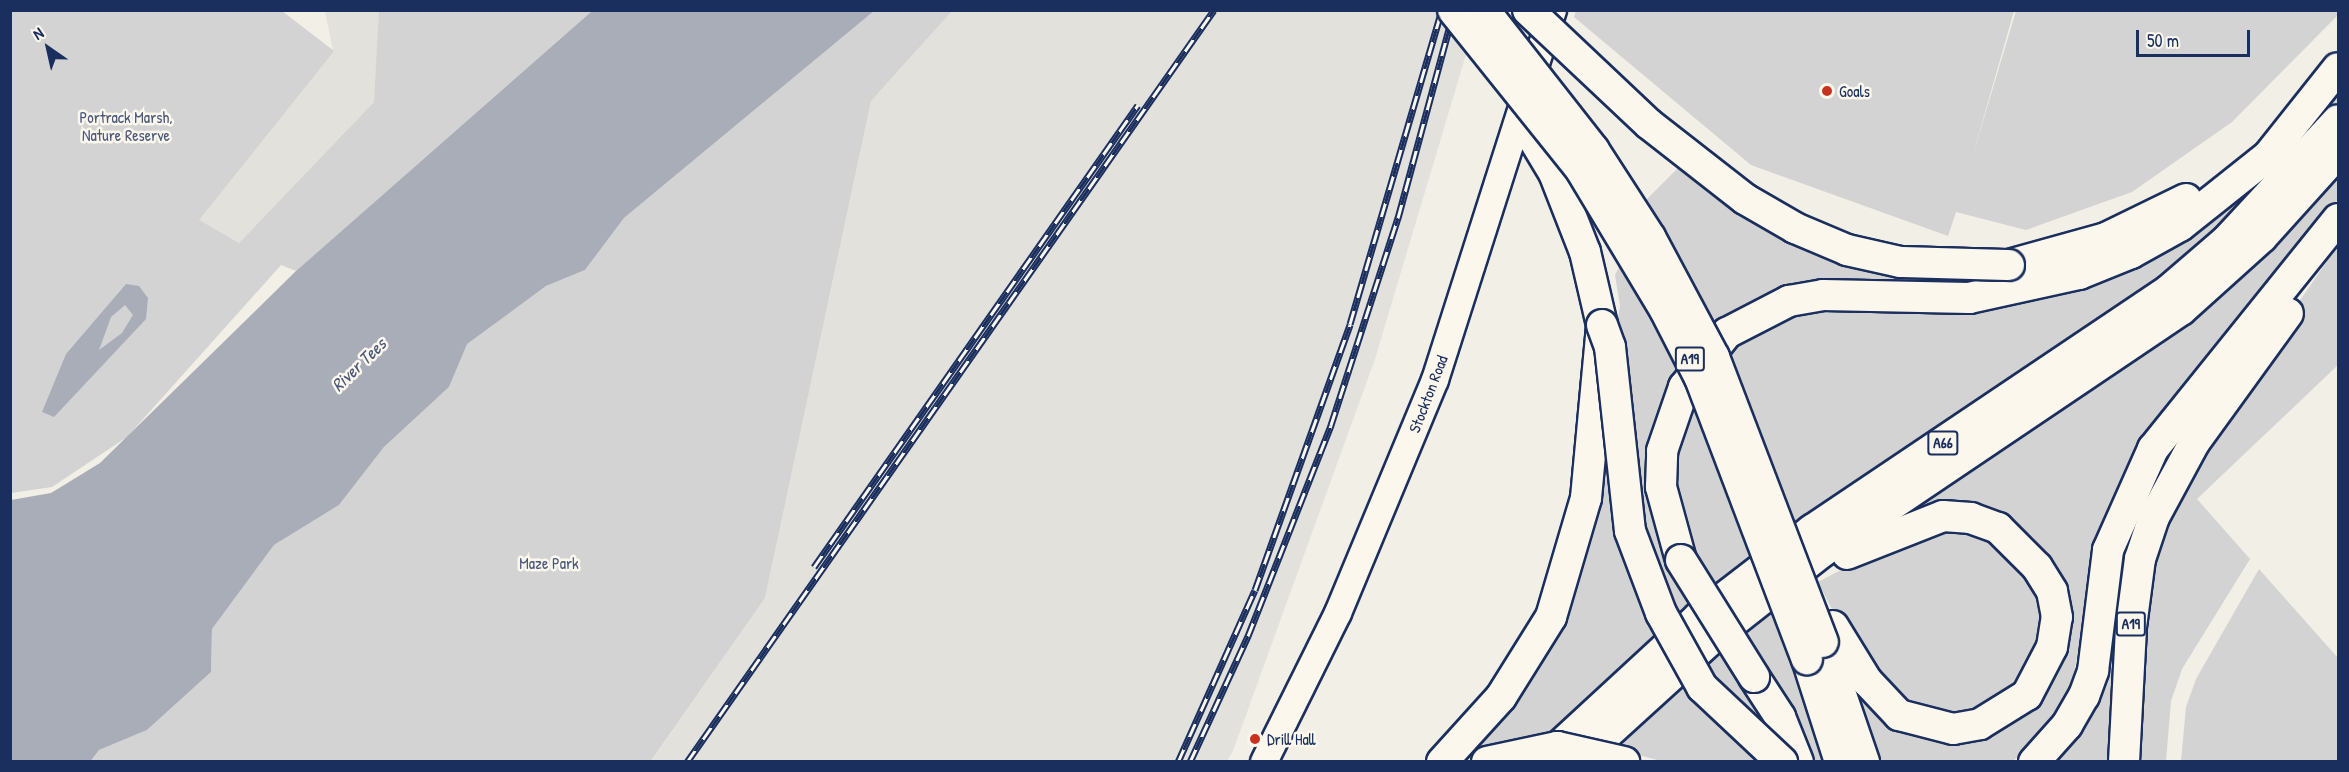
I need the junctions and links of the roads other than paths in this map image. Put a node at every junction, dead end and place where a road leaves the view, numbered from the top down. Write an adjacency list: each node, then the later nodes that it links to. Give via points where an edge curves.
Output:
1 (1453, 10): 6 (highway, A19, bridge)
2 (1484, 10): 12 (highway, A19, bridge, via 1587,140 1650,237 1714,357)
3 (1528, 10): 5 (highway, bridge, via 1649,124 1745,199 1795,228 1847,250 1900,262 2009,265 2106,238 2196,193 2278,129)
4 (1553, 10): 16 (main road, Stockton Road, via 1435,380 1338,613)
5 (2338, 68): 22 (highway, bridge, via 2305,114 2251,171 2180,226 2131,253 2079,274 1969,298 1822,295 1788,302 1727,333 1684,387 1662,451 1660,487 1681,560 1754,677)
6 (1516, 91): 11 (highway, A19, via 1522,120 1554,173 1586,252); 14 (highway, A19, bridge, via 1546,120 1616,223 1690,359)
7 (2338, 120): 18 (highway, A66, via 2227,240 2170,289 1812,530 1699,617)
8 (2338, 153): 13 (highway, A66, via 2226,272 2139,343 1897,501)
9 (2338, 219): 25 (highway, A19, via 2153,449 2108,550 2093,670 2084,696 2067,725)
10 (2338, 230): 26 (highway, A19, via 2259,356 2194,443 2154,517 2140,559 2131,627)
11 (1602, 325): 15 (highway, A19, via 1586,498 1562,589 1551,617 1501,697); 21 (highway, A19, bridge, via 1610,347 1630,531 1660,614 1702,687)
12 (1768, 496): 14 (highway, A66, bridge)
13 (1761, 598): 14 (highway, A66, via 1886,534 1943,516 1962,517 1998,528 2018,546 2052,591 2057,616 2043,673 2026,695 1988,721 1953,729 1899,716 1867,681); 19 (highway, A66)
14 (1821, 642): 23 (highway, A19); 24 (highway, A19)
15 (1451, 752)
16 (1264, 762)
17 (1487, 762): 20 (highway, bridge, via 1557,747)
18 (1542, 762)
19 (1576, 762)
20 (1624, 762)
21 (1782, 762)
22 (1798, 762)
23 (1840, 762)
24 (1864, 762)
25 (2034, 762)
26 (2124, 762)

